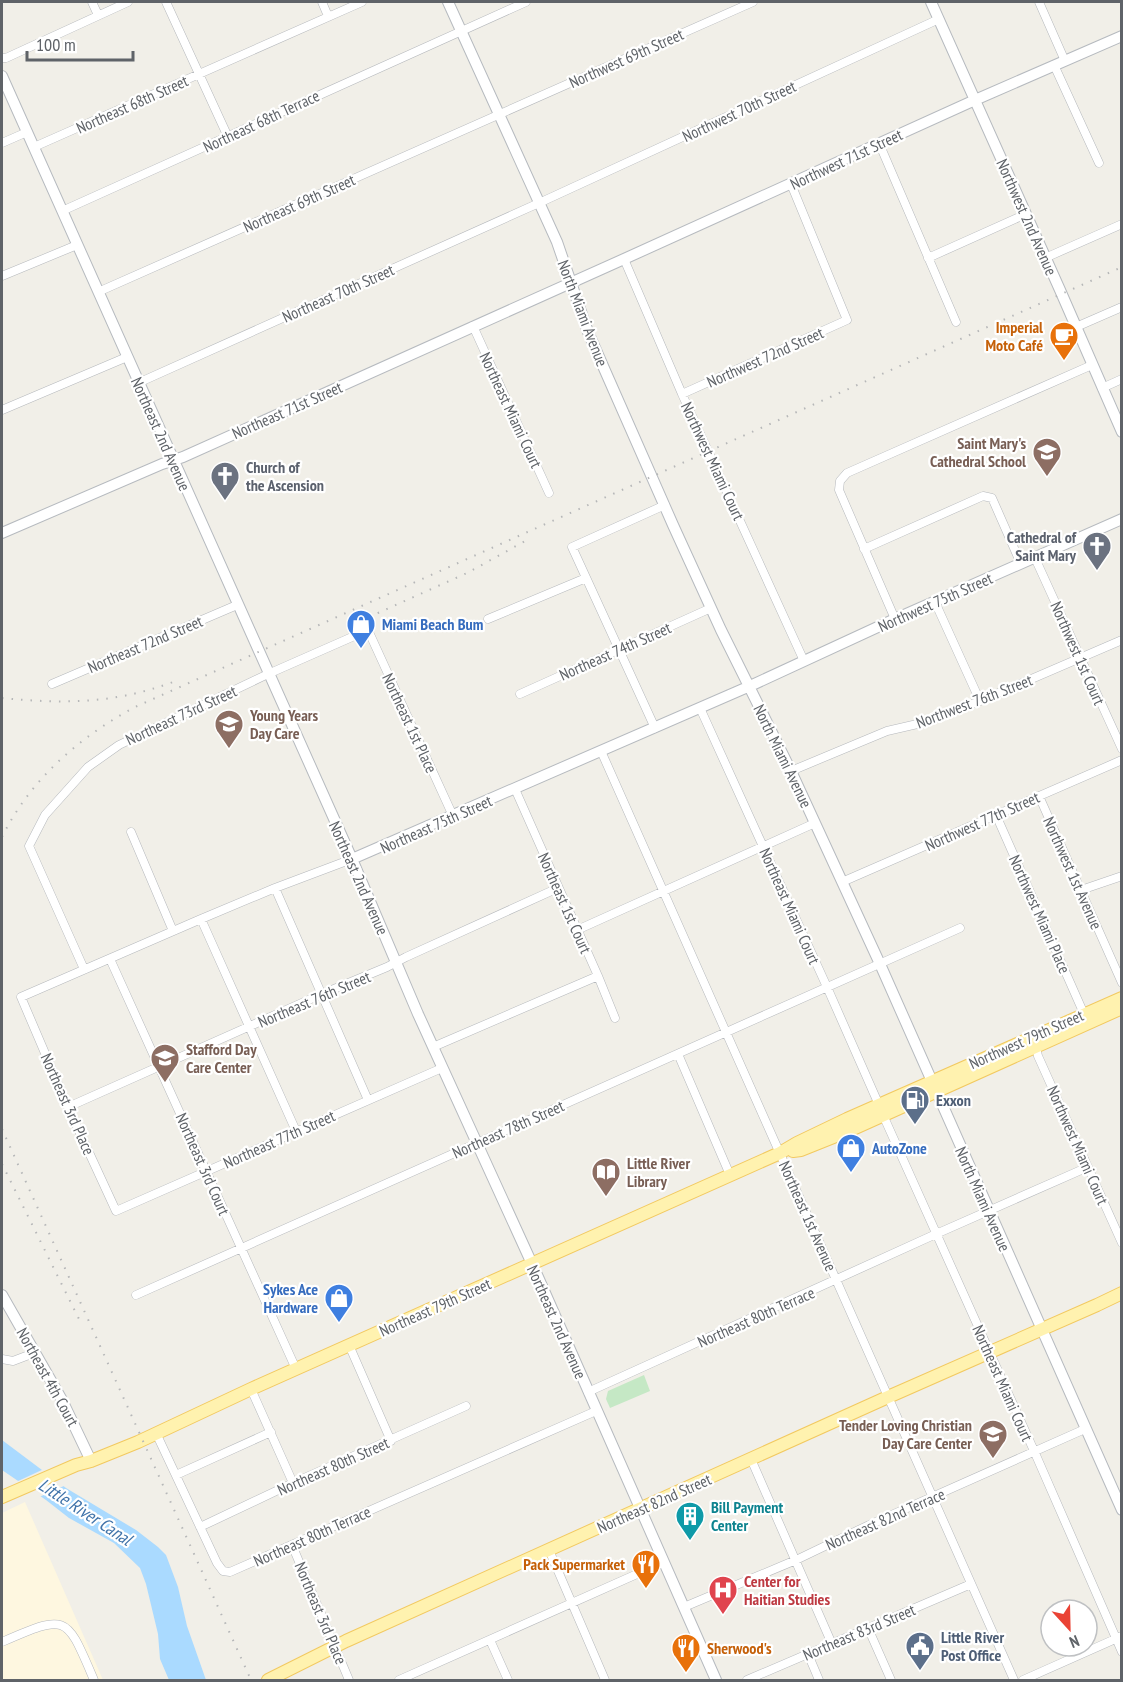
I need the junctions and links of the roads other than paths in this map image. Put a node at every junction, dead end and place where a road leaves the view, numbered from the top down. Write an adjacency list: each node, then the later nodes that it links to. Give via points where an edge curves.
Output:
1 (92, 2): 11 (street)
2 (128, 2): 11 (street)
3 (166, 2): 19 (street)
4 (322, 2): 12 (street)
5 (362, 2): 12 (street, Northeast 68th Street)
6 (448, 2): 14 (main road, North Miami Avenue)
7 (526, 2): 14 (street, Northeast 68th Terrace)
8 (753, 2): 22 (street, Northwest 69th Street)
9 (931, 2): 13 (main road, Northwest 2nd Avenue)
10 (1039, 2): 17 (street)
11 (98, 15): 16 (street)
12 (328, 16): 19 (street, Northeast 68th Street)
13 (939, 19): 21 (main road, Northwest 2nd Avenue); 30 (street, Northwest 70th Street)
14 (460, 30): 22 (main road, North Miami Avenue); 24 (street, Northeast 68th Terrace)
15 (1122, 36): 17 (main road, Northwest 71st Street)
16 (2, 58)
17 (1065, 61): 18 (main road, Northwest 71st Street)
18 (1054, 65): 21 (main road, Northwest 71st Street); 28 (street)
19 (198, 74): 24 (street); 27 (street, Northeast 68th Street)
20 (2, 76): 23 (main road, Northeast 2nd Avenue)
21 (975, 100): 26 (main road, Northwest 71st Street); 32 (main road, Northwest 2nd Avenue)
22 (499, 114): 30 (main road, North Miami Avenue); 40 (street, Northeast 69th Street)
23 (27, 132): 25 (street); 27 (main road, Northeast 2nd Avenue)
24 (228, 137): 31 (street, Northeast 68th Terrace)
25 (2, 143)
26 (879, 143): 29 (main road, Northwest 71st Street); 35 (street)
27 (33, 147): 31 (main road, Northeast 2nd Avenue)
28 (1099, 163)
29 (791, 184): 37 (main road, Northwest 71st Street); 50 (street, Northwest 72nd Street, via 847,320)
30 (539, 202): 39 (main road, North Miami Avenue); 48 (street, Northeast 70th Street)
31 (62, 211): 34 (main road, Northeast 2nd Avenue)
32 (1026, 214): 35 (street); 36 (main road, Northwest 2nd Avenue)
33 (1122, 224): 36 (street)
34 (77, 245): 38 (street); 40 (main road, Northeast 2nd Avenue)
35 (928, 258): 42 (street)
36 (1046, 258): 44 (main road, Northwest 2nd Avenue)
37 (624, 259): 39 (main road, Northwest 71st Street); 50 (street, Northwest Miami Court)
38 (2, 276)
39 (571, 283): 43 (main road, Northeast 71st Street); 55 (main road, North Miami Avenue, via 588,332)
40 (98, 292): 45 (main road, Northeast 2nd Avenue)
41 (1122, 307): 44 (street)
42 (956, 322)
43 (473, 326): 53 (main road, Northeast 71st Street); 54 (street, Northeast Miami Court)
44 (1076, 327): 46 (main road, Northwest 2nd Avenue)
45 (127, 357): 48 (main road, Northeast 2nd Avenue); 51 (street)
46 (1092, 365): 49 (main road, Northwest 2nd Avenue); 58 (street, via 848,473 840,481 839,490)
47 (1122, 380): 49 (street)
48 (138, 382): 53 (main road, Northeast 2nd Avenue)
49 (1102, 388): 52 (main road, Northwest 2nd Avenue)
50 (682, 394): 71 (street, Northwest Miami Court)
51 (2, 410)
52 (1122, 432)
53 (172, 460): 57 (main road, Northeast 71st Street); 63 (main road, Northeast 2nd Avenue)
54 (549, 493)
55 (665, 505): 61 (street, via 572,547); 64 (main road, North Miami Avenue)
56 (1122, 519): 59 (main road, Northwest 75th Street)
57 (2, 533)
58 (864, 549): 60 (street, via 983,496 992,498); 66 (street)
59 (1035, 558): 60 (main road, Northwest 75th Street); 70 (street, Northwest 1st Court)
60 (1021, 564): 62 (main road, Northwest 75th Street)
61 (586, 578): 65 (street); 69 (street)
62 (935, 602): 66 (main road, Northwest 75th Street); 76 (street)
63 (237, 605): 72 (main road, Northeast 2nd Avenue); 73 (street, Northeast 72nd Street)
64 (711, 608): 69 (street, Northeast 74th Street); 74 (main road, North Miami Avenue)
65 (488, 619)
66 (895, 619): 71 (main road, Northwest 75th Street)
67 (368, 630): 72 (street, Northeast 73rd Street); 86 (street, Northeast 1st Place)
68 (1122, 640): 70 (street, Northwest 76th Street)
69 (620, 650): 75 (street, Northeast 74th Street); 78 (street)
70 (1081, 658): 76 (street, Northwest 76th Street); 79 (street, Northwest 1st Court)
71 (804, 661): 74 (main road, Northwest 75th Street)
72 (268, 674): 90 (main road, Northeast 2nd Avenue); 104 (street, Northeast 73rd Street, via 118,745 88,767 45,815 29,846)
73 (52, 684)
74 (750, 686): 77 (main road, Northeast 75th Street); 82 (main road, North Miami Avenue)
75 (520, 694)
76 (980, 701): 82 (street, Northwest 76th Street, via 926,722 887,731)
77 (700, 708): 78 (main road, Northeast 75th Street); 89 (street, Northeast Miami Court)
78 (655, 728): 80 (main road, Northeast 75th Street)
79 (1122, 749)
80 (602, 751): 83 (main road, Northeast 75th Street); 95 (street, Northeast 1st Avenue)
81 (1122, 760): 84 (street, Northwest 77th Street)
82 (791, 771): 87 (main road, North Miami Avenue)
83 (515, 789): 86 (main road, Northeast 75th Street); 94 (street, Northeast 1st Court)
84 (1039, 796): 85 (street, Northwest 77th Street); 96 (street, Northwest 1st Avenue)
85 (996, 815): 92 (street, Northwest 77th Street); 112 (street, Northwest Miami Place)
86 (453, 816): 90 (main road, Northeast 75th Street)
87 (815, 823): 89 (street); 92 (main road, North Miami Avenue)
88 (131, 832): 100 (street)
89 (763, 846): 95 (street); 107 (street, Northeast Miami Court)
90 (352, 859): 93 (street, Northeast 75th Street); 102 (main road, Northeast 2nd Avenue)
91 (1122, 876): 96 (street)
92 (842, 882): 103 (main road, North Miami Avenue)
93 (275, 888): 97 (street, Northeast 75th Street); 108 (street)
94 (558, 888): 99 (street, Northeast 1st Court); 102 (street, Northeast 76th Street)
95 (664, 891): 99 (street); 115 (street, Northeast 1st Avenue)
96 (1081, 891): 106 (street, Northwest 1st Avenue)
97 (201, 919): 100 (street, Northeast 75th Street); 114 (street)
98 (960, 928): 103 (street, Northeast 78th Street)
99 (577, 930): 105 (street, Northeast 1st Court)
100 (173, 931): 101 (street, Northeast 75th Street)
101 (110, 959): 104 (street, Northeast 75th Street); 119 (street, Northeast 3rd Court)
102 (396, 962): 108 (street, Northeast 76th Street); 116 (main road, Northeast 2nd Avenue)
103 (880, 964): 107 (street, Northeast 78th Street); 121 (main road, North Miami Avenue)
104 (84, 969): 109 (street, Northeast 75th Street)
105 (598, 976): 113 (street, Northeast 1st Court); 116 (street)
106 (1122, 983)
107 (827, 987): 115 (street, Northeast 78th Street); 124 (street, Northeast Miami Court)
108 (322, 994): 114 (street, Northeast 76th Street); 122 (street)
109 (21, 997): 123 (street, Northeast 3rd Place)
110 (1122, 998): 112 (main road, Northwest 79th Street)
111 (1122, 1008): 117 (main road, Northwest 79th Street)
112 (1084, 1014): 117 (main road); 121 (main road, Northwest 79th Street)
113 (615, 1018)
114 (249, 1026): 119 (street, Northeast 76th Street); 125 (street)
115 (727, 1031): 118 (street, Northeast 78th Street); 127 (street, Northeast 1st Avenue)
116 (433, 1047): 120 (main road, Northeast 2nd Avenue)
117 (1036, 1047): 121 (main road, Northwest 79th Street); 128 (street, Northwest Miami Court)
118 (678, 1054): 126 (street, Northeast 78th Street); 130 (street)
119 (159, 1067): 123 (street, Northeast 76th Street); 129 (street, Northeast 3rd Court)
120 (442, 1068): 122 (street, Northeast 77th Street); 126 (main road, Northeast 2nd Avenue)
121 (933, 1087): 124 (main road, Northeast 79th Street); 131 (main road, North Miami Avenue)
122 (369, 1100): 125 (street, Northeast 77th Street)
123 (68, 1107): 132 (street, Northeast 3rd Place)
124 (881, 1110): 127 (main road, Northeast 79th Street, via 801,1150); 133 (street, Northeast Miami Court)
125 (296, 1131): 129 (street, Northeast 77th Street)
126 (476, 1143): 135 (street, Northeast 78th Street); 136 (main road, Northeast 2nd Avenue)
127 (780, 1153): 130 (main road, Northeast 79th Street); 137 (street, Northeast 1st Avenue)
128 (1088, 1167): 131 (street, Northeast 80th Terrace); 134 (street, Northwest Miami Court)
129 (206, 1172): 132 (street, Northeast 77th Street); 135 (street, Northeast 3rd Court)
130 (730, 1175): 136 (main road, Northeast 79th Street)
131 (989, 1211): 133 (street, Northeast 80th Terrace); 141 (main road, North Miami Avenue)
132 (116, 1212)
133 (936, 1234): 137 (street, Northeast 80th Terrace); 143 (street, Northeast Miami Court)
134 (1122, 1243)
135 (241, 1248): 140 (street, Northeast 78th Street); 146 (street, Northeast 3rd Court)
136 (531, 1263): 142 (main road, Northeast 79th Street); 148 (main road, Northeast 2nd Avenue)
137 (836, 1280): 148 (street, Northeast 80th Terrace); 149 (street, Northeast 1st Avenue)
138 (1122, 1293): 141 (main road, Northeast 82nd Street)
139 (2, 1295): 144 (main road, Northeast 4th Court)
140 (136, 1295)
141 (1041, 1330): 143 (main road, Northeast 82nd Street); 152 (main road, North Miami Avenue)
142 (349, 1345): 146 (main road, Northeast 79th Street); 155 (street)
143 (989, 1352): 149 (main road, Northeast 82nd Street); 156 (street, Northeast Miami Court)
144 (34, 1353): 145 (street, via 13,1361); 158 (main road, Northeast 4th Court, via 66,1407)
145 (2, 1359)
146 (296, 1369): 147 (main road, Northeast 79th Street)
147 (251, 1389): 153 (street); 154 (main road, Northeast 79th Street)
148 (588, 1392): 151 (main road, Northeast 2nd Avenue)
149 (888, 1397): 157 (main road, Northeast 82nd Street); 164 (street, Northeast 1st Avenue)
150 (466, 1406): 155 (street, Northeast 80th Street)
151 (596, 1411): 166 (main road, Northeast 2nd Avenue); 169 (street, Northeast 80th Terrace)
152 (1086, 1429): 156 (street, Northeast 82nd Terrace); 161 (main road, North Miami Avenue)
153 (271, 1432): 159 (street); 160 (street)
154 (156, 1433): 158 (main road, Northeast 79th Street); 159 (street)
155 (391, 1441): 160 (street, Northeast 80th Street)
156 (1035, 1453): 164 (street, Northeast 82nd Terrace); 177 (street, Northeast Miami Court)
157 (751, 1459): 166 (main road, Northeast 82nd Street); 171 (street)
158 (91, 1461): 162 (main road, Northeast 79th Street)
159 (176, 1475): 168 (street)
160 (292, 1483): 168 (street, Northeast 80th Street)
161 (1116, 1485): 167 (main road, North Miami Avenue)
162 (27, 1490): 163 (main road, Northeast 79th Street); 165 (main road, Northeast 79th Street)
163 (2, 1497)
164 (932, 1497): 171 (street, Northeast 82nd Terrace); 173 (street, Northeast 1st Avenue)
165 (2, 1506)
166 (641, 1509): 170 (main road, Northeast 82nd Street); 172 (main road, Northeast 2nd Avenue)
167 (1122, 1510)
168 (200, 1527): 169 (street, Northeast 80th Terrace, via 225,1572)
169 (292, 1545): 181 (street, Northeast 3rd Place)
170 (549, 1550): 174 (street); 181 (main road, Northeast 82nd Street)
171 (796, 1560): 175 (street, Northeast 82nd Terrace); 180 (street)
172 (664, 1562): 174 (street); 175 (main road, Northeast 2nd Avenue)
173 (971, 1584): 176 (street, Northeast 83rd Street); 194 (street, Northeast 1st Avenue)
174 (572, 1604): 178 (street); 189 (street)
175 (684, 1607): 190 (main road, Northeast 2nd Avenue)
176 (868, 1628): 180 (street, Northeast 83rd Street); 193 (street)
177 (1118, 1637): 182 (street, Northeast Miami Court); 195 (street)
178 (490, 1640): 187 (street); 188 (street)
179 (2, 1642): 184 (street, via 44,1624 59,1624 76,1639)
180 (832, 1644): 183 (street, Northeast 83rd Street)
181 (335, 1646): 185 (main road, Northeast 82nd Street); 186 (street, Northeast 3rd Place)
182 (1122, 1652)
183 (808, 1654): 191 (street, Northeast 83rd Street); 192 (street)
184 (94, 1680)
185 (268, 1680)
186 (349, 1680)
187 (399, 1680)
188 (508, 1680)
189 (605, 1680)
190 (716, 1680)
191 (747, 1680)
192 (819, 1680)
193 (891, 1680)
194 (1014, 1680)
195 (1023, 1680)

